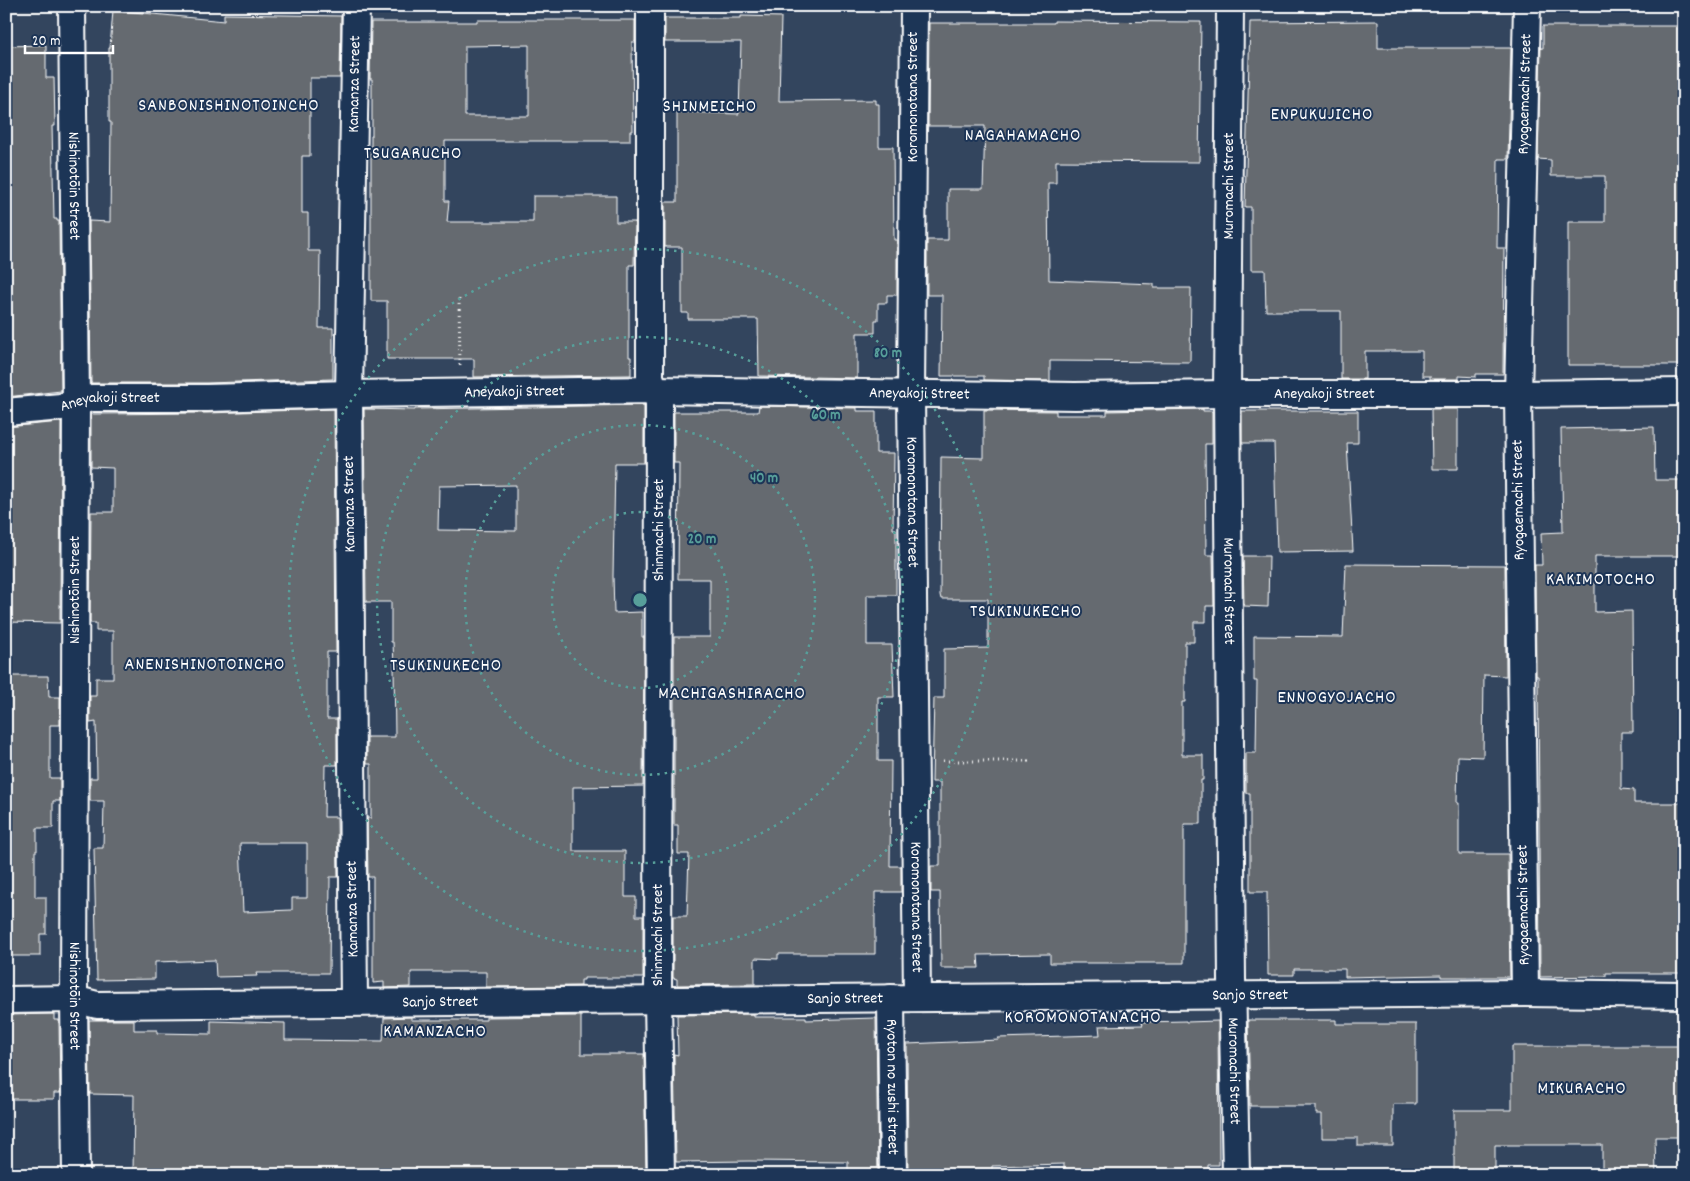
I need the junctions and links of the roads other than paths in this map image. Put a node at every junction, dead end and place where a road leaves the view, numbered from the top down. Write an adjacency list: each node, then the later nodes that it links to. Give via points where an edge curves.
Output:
1 (72, 6): 13 (street, Nishinotōin Street)
2 (356, 6): 9 (street, Kamanza Street)
3 (650, 6): 7 (street, Shinmachi Street, via 650,378)
4 (914, 6): 10 (street, Koromonotana Street)
5 (1230, 6): 11 (street, Muromachi Street)
6 (1527, 6): 12 (street, Ryogaemachi Street)
7 (655, 390): 9 (street, Aneyakoji Street); 10 (street, Aneyakoji Street); 22 (street, Shinmachi Street, via 659,402)
8 (1684, 392): 12 (street, Aneyakoji Street)
9 (348, 394): 13 (street, Aneyakoji Street, via 91,398); 23 (street, Kamanza Street)
10 (911, 394): 11 (street, Aneyakoji Street); 19 (street, Koromonotana Street)
11 (1227, 394): 12 (street, Aneyakoji Street); 16 (street, Muromachi Street)
12 (1518, 394): 15 (street, Ryogaemachi Street)
13 (76, 402): 14 (street, Aneyakoji Street, via 61,407); 20 (street, Nishinotōin Street)
14 (6, 412)
15 (1525, 993): 16 (street, Sanjo Street); 17 (street, Sanjo Street)
16 (1232, 995): 19 (street, Sanjo Street); 27 (street, Muromachi Street)
17 (1684, 995)
18 (891, 998): 19 (street, Sanjo Street); 22 (street, Sanjo Street); 26 (street, Ryoton no zushi street)
19 (917, 998)
20 (74, 999): 21 (street, Sanjo Street); 23 (street, Sanjo Street, via 97,1004); 24 (street, Nishinotōin Street)
21 (6, 1000)
22 (658, 1000): 23 (street, Sanjo Street); 25 (street, Shinmachi Street)
23 (354, 1002)
24 (76, 1175)
25 (660, 1175)
26 (894, 1175)
27 (1236, 1175)

